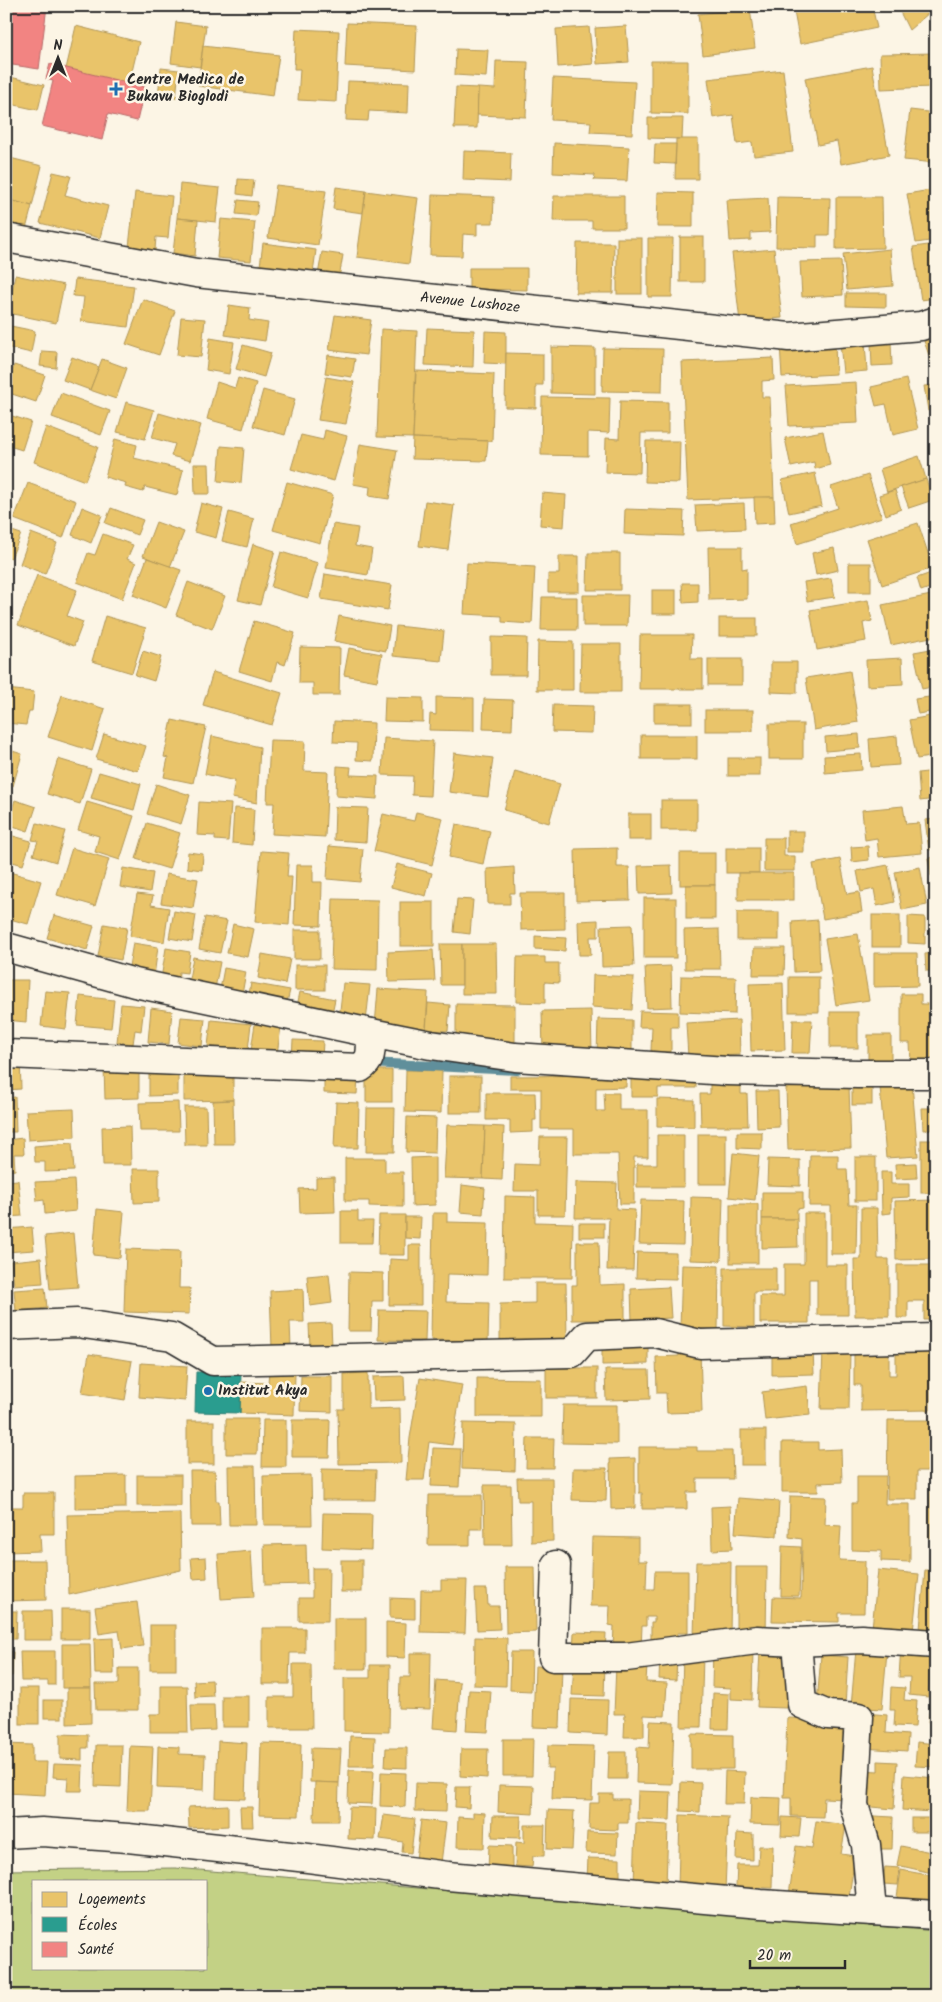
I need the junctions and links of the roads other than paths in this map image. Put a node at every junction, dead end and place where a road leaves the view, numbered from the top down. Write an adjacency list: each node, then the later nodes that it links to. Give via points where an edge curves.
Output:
1 (6, 238): 2 (street, Avenue Lushoze, via 196,273 789,336 921,326)
2 (936, 321)
3 (6, 946): 4 (street, via 135,983)
4 (371, 1033): 5 (street, via 370,1058 360,1068); 6 (street, via 515,1057 727,1071)
5 (6, 1054)
6 (936, 1074)
7 (6, 1326): 8 (street, via 77,1323 172,1337 213,1361 572,1352 587,1336 654,1333 700,1344)
8 (936, 1338)
9 (556, 1565): 10 (street, via 553,1657 626,1657 757,1640)
10 (797, 1642): 11 (street, via 861,1639); 13 (street, via 802,1704 828,1715 859,1718 854,1805 866,1845)
11 (936, 1644)
12 (6, 1834): 13 (street, via 42,1832 128,1838 448,1876)
13 (872, 1911): 14 (street)
14 (936, 1915)

